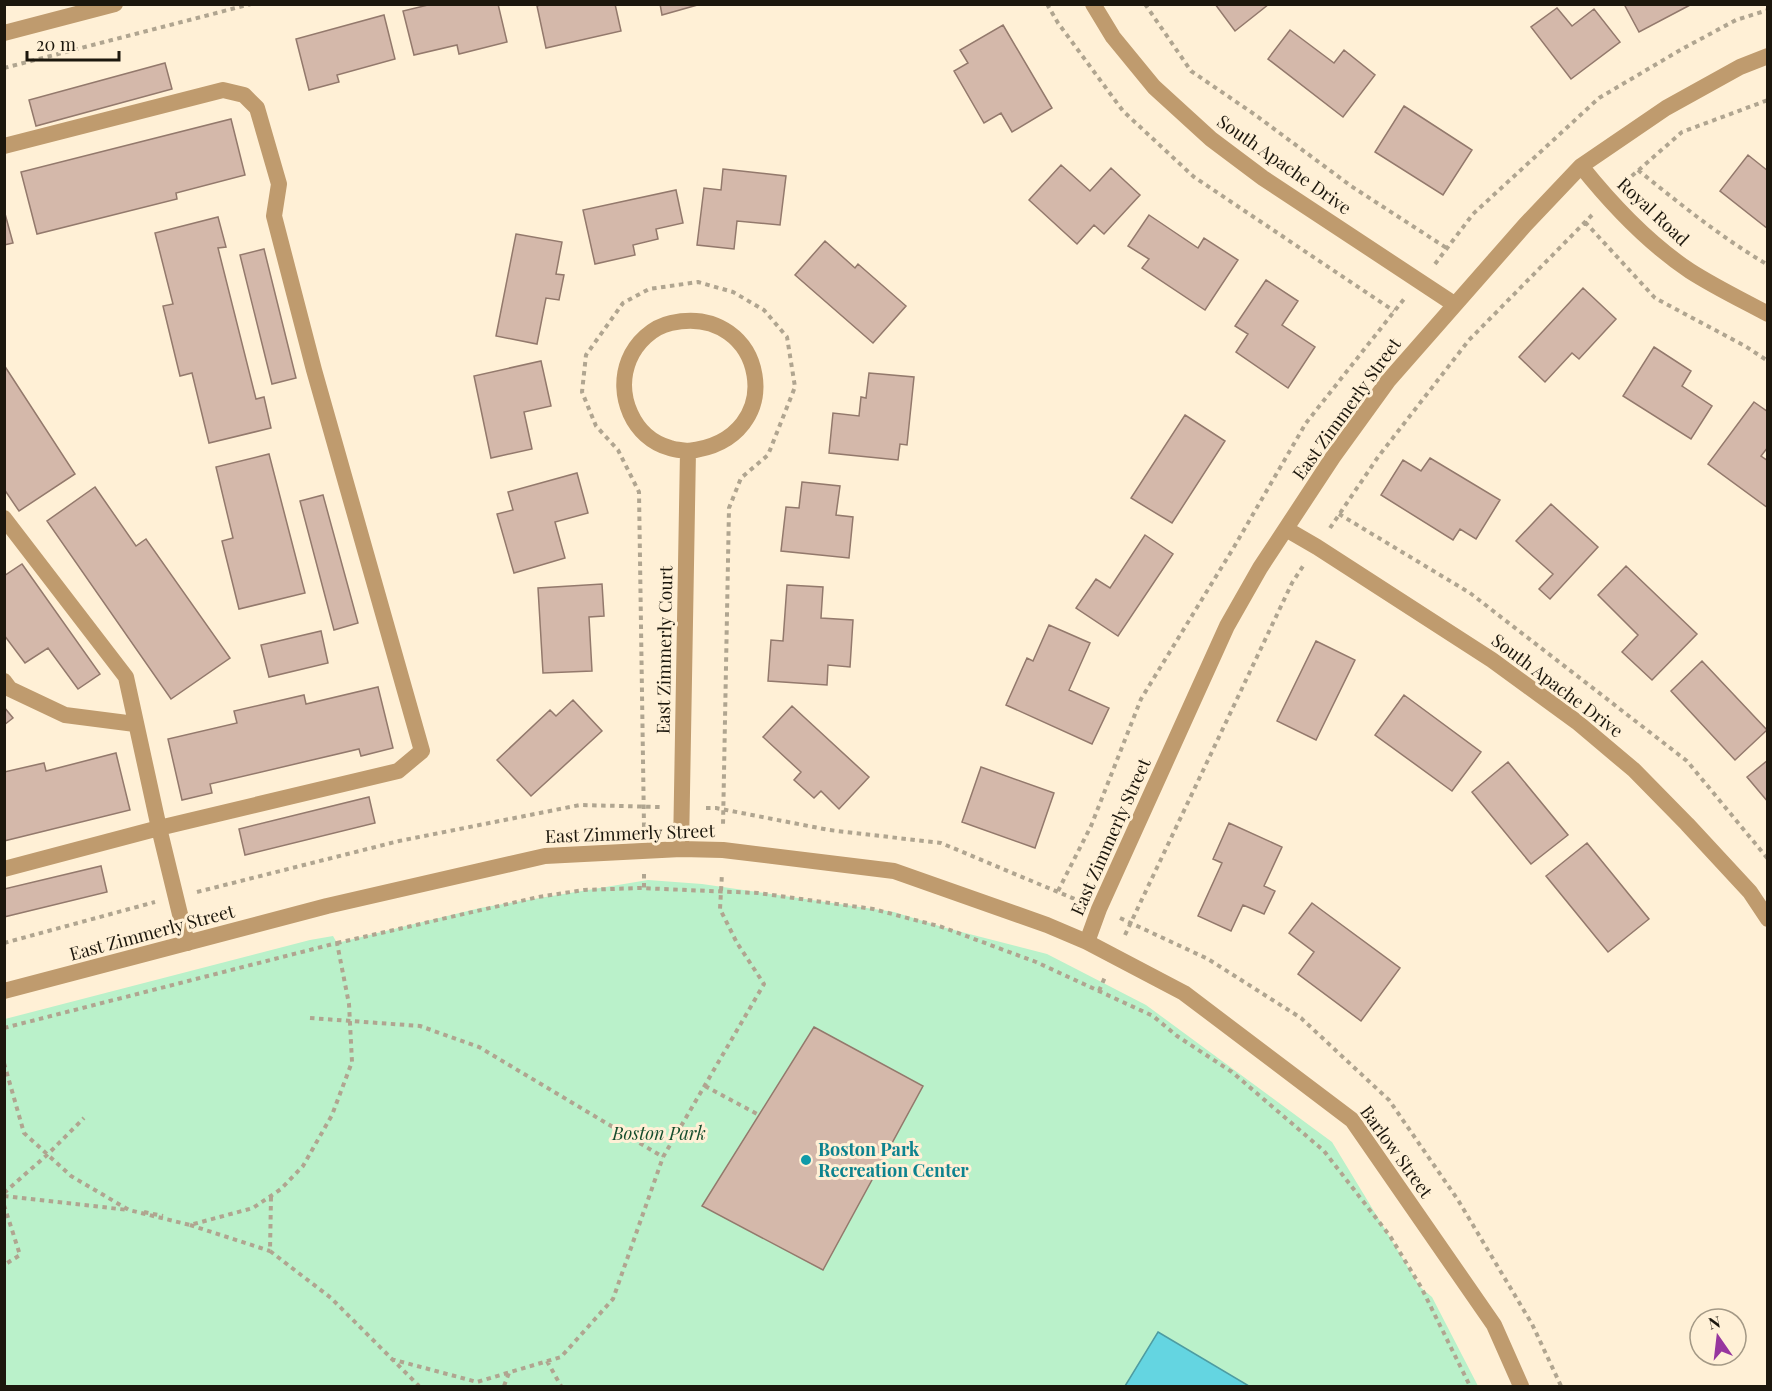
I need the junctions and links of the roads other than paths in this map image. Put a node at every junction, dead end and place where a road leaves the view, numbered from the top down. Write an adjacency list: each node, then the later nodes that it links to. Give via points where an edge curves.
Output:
1 (115, 4): 3 (street)
2 (1093, 4): 7 (street, South Apache Drive, via 1113,37 1155,87 1211,139 1263,178)
3 (4, 33)
4 (1767, 56): 6 (street, East Zimmerly Street, via 1666,108)
5 (4, 146): 14 (street, via 223,90 244,95 257,108 279,184 274,216 422,751 398,771)
6 (1581, 166): 7 (street, East Zimmerly Street); 8 (street, Royal Road, via 1607,199 1656,246 1692,272)
7 (1454, 304): 11 (street, East Zimmerly Street, via 1388,381)
8 (1767, 314)
9 (688, 451): 9 (street, via 706,449 736,432 746,420 756,385 753,365 742,345 724,329 708,322 687,320 663,325 642,339 625,370 623,392 628,411 650,438 668,448); 15 (street, East Zimmerly Court)
10 (4, 519): 13 (street, via 126,676)
11 (1286, 529): 17 (street, South Apache Drive, via 1492,660 1577,722 1634,770 1687,824 1750,892); 18 (street, East Zimmerly Street, via 1227,626)
12 (4, 681): 13 (street, via 10,688 65,715)
13 (135, 724): 14 (street)
14 (159, 828): 16 (street); 19 (street)
15 (681, 849): 18 (street, East Zimmerly Street, via 723,849 894,871); 19 (street, East Zimmerly Street, via 545,856 327,906)
16 (4, 868)
17 (1767, 919)
18 (1087, 942): 21 (street, Barlow Street, via 1184,993 1352,1120 1494,1324)
19 (188, 944): 20 (street, East Zimmerly Street)
20 (4, 991)
21 (1521, 1386)

